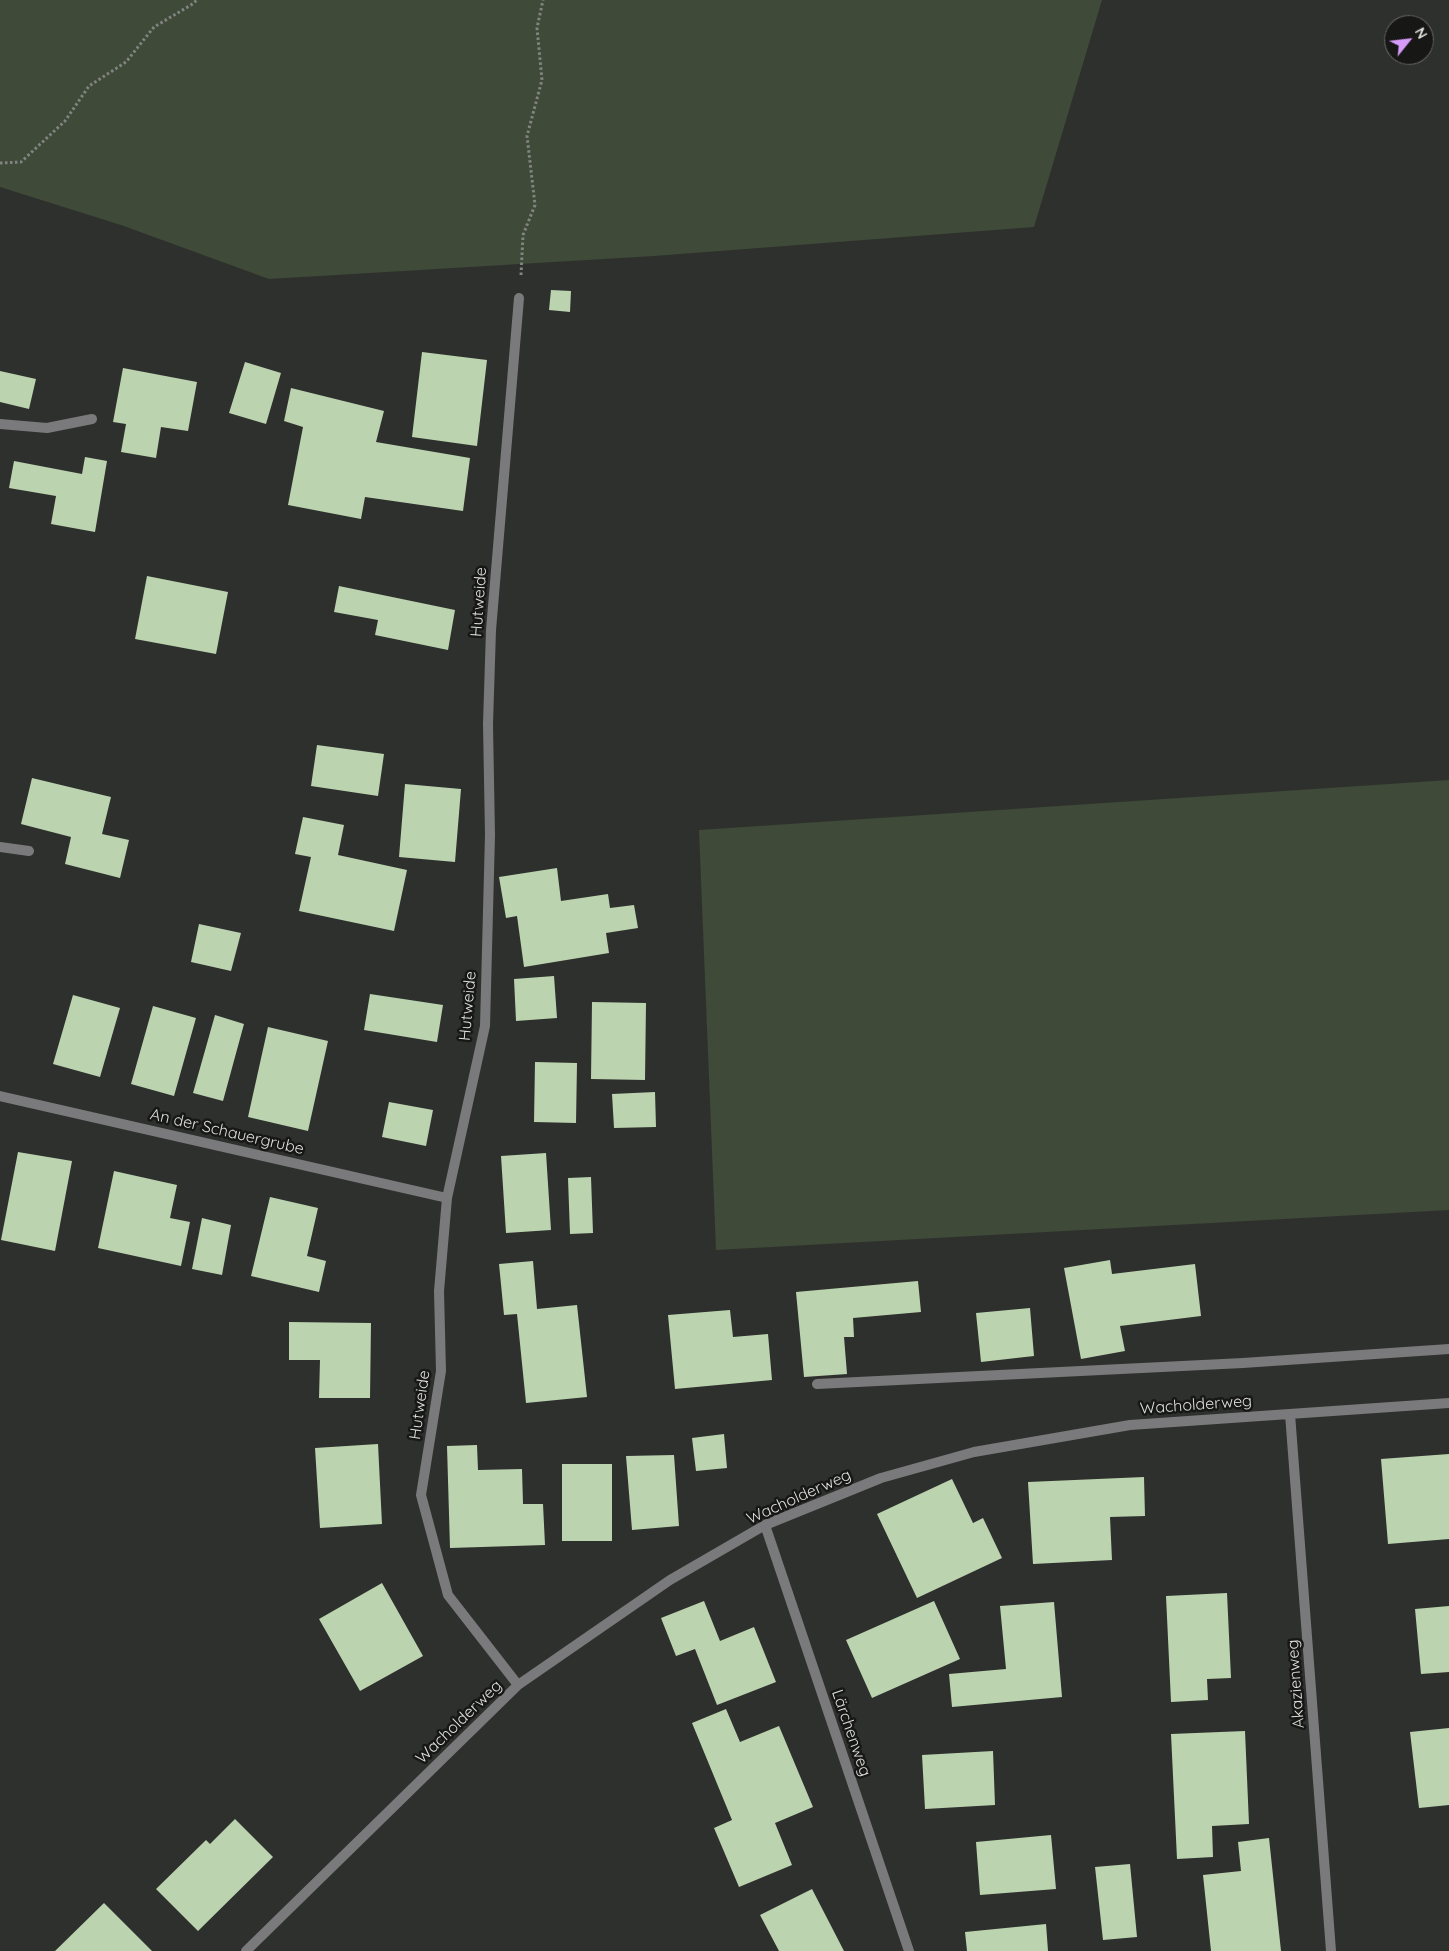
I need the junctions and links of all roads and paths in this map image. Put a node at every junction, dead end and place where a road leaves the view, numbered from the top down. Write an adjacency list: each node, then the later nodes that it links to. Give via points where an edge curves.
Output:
1 (197, 0): 3 (path, via 154,28 126,62 89,86 65,121 21,162)
2 (543, 0): 4 (path, via 537,28 542,80 527,136 535,206 523,235)
3 (0, 163)
4 (519, 298): 10 (street, Hutweide, via 491,630 485,1026)
5 (92, 419): 6 (street, via 47,428)
6 (0, 424)
7 (0, 847): 8 (street)
8 (29, 851)
9 (0, 1096): 10 (street, An der Schauergrube)
10 (447, 1198): 16 (street, Hutweide, via 439,1291 441,1370 421,1495 448,1594)
11 (1449, 1349): 12 (street, via 1243,1363)
12 (817, 1384)
13 (1449, 1403): 14 (street, Wacholderweg)
14 (1290, 1414): 15 (street, Wacholderweg, via 1130,1425 974,1452 881,1478); 19 (street, Akazienweg)
15 (765, 1525): 16 (street, Wacholderweg, via 670,1580); 18 (street, Lärchenweg)
16 (518, 1685): 17 (street, Wacholderweg)
17 (246, 1951)
18 (909, 1951)
19 (1331, 1951)

